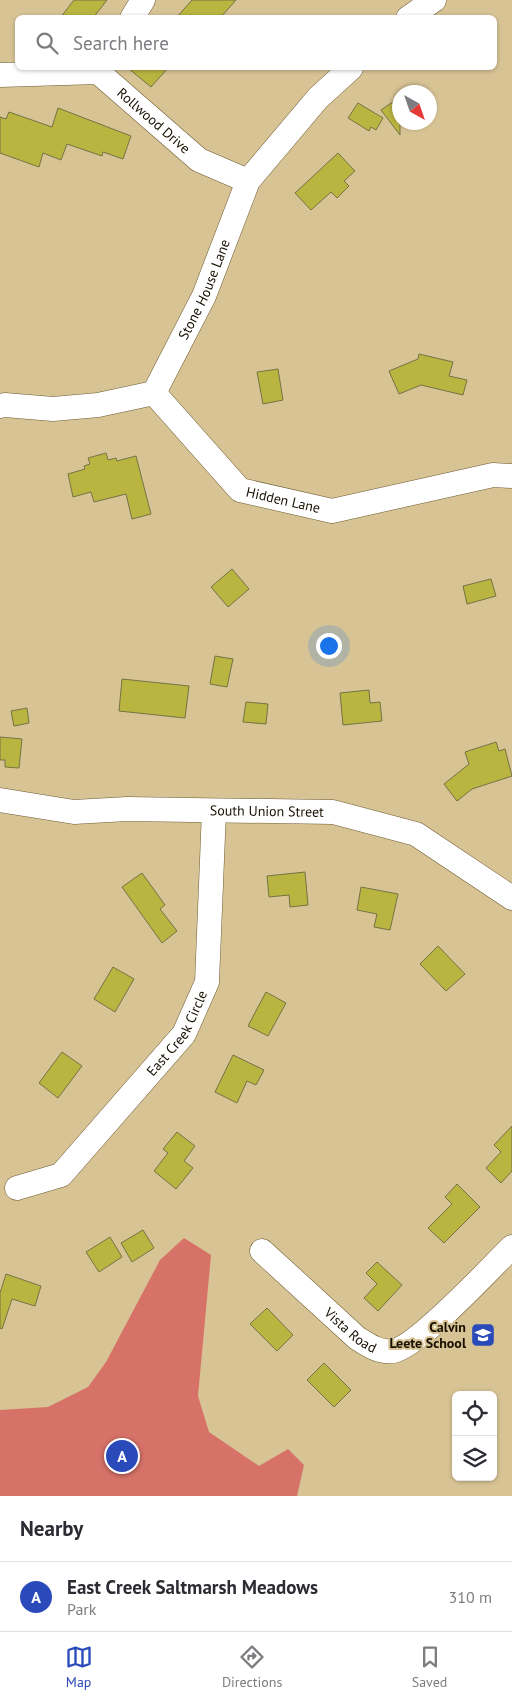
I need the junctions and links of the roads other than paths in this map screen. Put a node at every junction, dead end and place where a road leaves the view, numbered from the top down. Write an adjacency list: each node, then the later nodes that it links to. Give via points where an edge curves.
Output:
1 (143, 0): 3 (street)
2 (434, 0): 4 (street)
3 (134, 15)
4 (412, 15)
5 (99, 70): 7 (street, Rollwood Drive); 8 (street, Rollwood Drive, via 199,160)
6 (349, 70): 8 (street, Stone House Lane, via 318,98)
7 (0, 75)
8 (248, 181): 9 (street, Stone House Lane, via 204,296)
9 (154, 392): 10 (street, via 98,405 53,409); 11 (street, Hidden Lane, via 240,490 332,511 493,475)
10 (0, 406)
11 (512, 476)
12 (0, 800): 13 (street, South Union Street, via 74,812 127,809)
13 (214, 811): 14 (street, South Union Street, via 333,812 416,834); 15 (street, East Creek Circle, via 207,982 184,1034 61,1175)
14 (512, 898)
15 (17, 1188)
16 (512, 1247): 17 (street, Vista Road, via 415,1341 393,1351 370,1347 357,1338)
17 (262, 1250)

